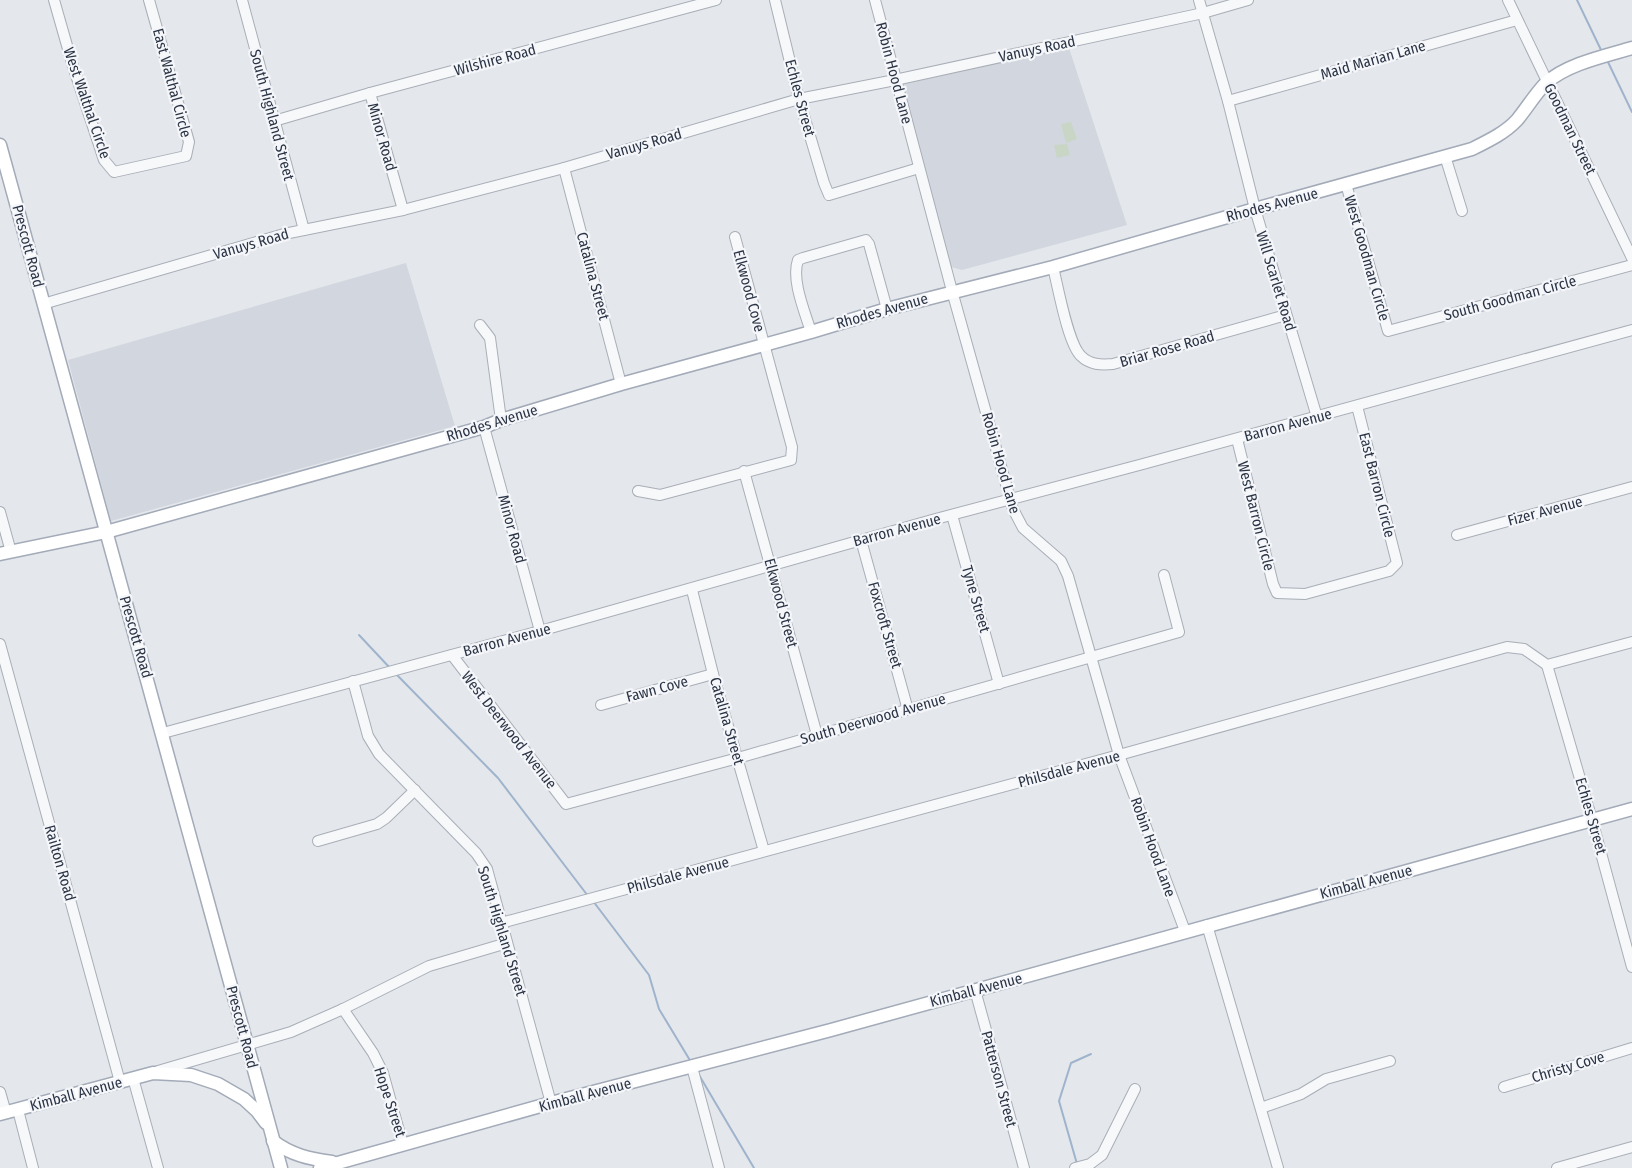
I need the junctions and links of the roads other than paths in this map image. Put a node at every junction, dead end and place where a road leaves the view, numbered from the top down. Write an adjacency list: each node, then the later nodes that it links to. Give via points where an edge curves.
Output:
1 (54, 0): 22 (street, West Walthal Circle, via 104,160 114,172)
2 (149, 0): 22 (street, East Walthal Circle, via 189,142 186,156)
3 (243, 0): 18 (street, South Highland Street)
4 (716, 0): 15 (street, Wilshire Road)
5 (775, 0): 16 (street, Echles Street)
6 (875, 0): 13 (street, Robin Hood Lane)
7 (1199, 0): 10 (street, Will Scarlet Road)
8 (1248, 0): 10 (street, Vanuys Road)
9 (1508, 0): 11 (street, Goodman Street)
10 (1202, 13): 13 (street, Vanuys Road); 17 (street, Will Scarlet Road)
11 (1517, 20): 14 (street, Goodman Street); 17 (street, Maid Marian Lane)
12 (1632, 48): 14 (main road, Rhodes Avenue, via 1566,70)
13 (895, 80): 16 (street, Vanuys Road); 24 (street, Robin Hood Lane)
14 (1547, 82): 20 (main road, Rhodes Avenue, via 1516,121 1496,137 1472,149); 31 (street, Goodman Street)
15 (370, 94): 18 (street, Wilshire Road); 27 (street, Minor Road)
16 (799, 99): 23 (street, Vanuys Road); 24 (street, Echles Street, via 829,195)
17 (1228, 101): 26 (street, Will Scarlet Road)
18 (274, 121): 29 (street, South Highland Street)
19 (0, 144): 21 (main road, Prescott Road)
20 (1446, 156): 25 (main road, Rhodes Avenue); 28 (street)
21 (3, 164): 35 (main road, Prescott Road)
22 (146, 166)
23 (564, 168): 27 (street, Vanuys Road); 43 (street, Catalina Street)
24 (919, 168): 34 (street, Robin Hood Lane)
25 (1346, 184): 26 (main road, Rhodes Avenue); 40 (street, West Goodman Circle)
26 (1255, 209): 33 (main road, Rhodes Avenue); 37 (street, Will Scarlet Road)
27 (403, 210): 29 (street, Vanuys Road)
28 (1462, 212)
29 (304, 230): 35 (street, Vanuys Road)
30 (735, 237): 42 (street, Elkwood Cove)
31 (1632, 258)
32 (1632, 265): 40 (street, South Goodman Circle)
33 (1053, 267): 34 (main road, Rhodes Avenue); 37 (street, Briar Rose Road, via 1070,337 1080,356 1096,365 1113,364)
34 (952, 292): 36 (main road, Rhodes Avenue); 52 (street, Robin Hood Lane)
35 (43, 304): 55 (main road, Prescott Road)
36 (887, 309): 41 (main road, Rhodes Avenue); 41 (street, via 866,240 803,258 797,264 798,289)
37 (1286, 315): 45 (street, Will Scarlet Road)
38 (480, 325): 46 (street, via 490,338)
39 (1632, 330): 44 (street, Barron Avenue)
40 (1388, 331)
41 (812, 332): 42 (main road, Rhodes Avenue)
42 (764, 345): 43 (main road, Rhodes Avenue); 49 (street, via 792,447 791,460)
43 (621, 384): 46 (main road, Rhodes Avenue)
44 (1357, 406): 45 (street, Barron Avenue); 62 (street, East Barron Circle, via 1398,564 1390,571 1305,594)
45 (1317, 417): 48 (street, Barron Avenue)
46 (501, 420): 47 (main road, Rhodes Avenue)
47 (484, 427): 55 (main road, Rhodes Avenue); 63 (street, Minor Road)
48 (1237, 438): 52 (street, Barron Avenue); 62 (street, West Barron Circle)
49 (744, 471): 51 (street, via 660,495); 59 (street, Elkwood Street)
50 (1632, 487): 56 (street, Fizer Avenue)
51 (638, 491)
52 (1010, 499): 54 (street, Barron Avenue); 67 (street, Robin Hood Lane, via 1023,528 1061,561)
53 (0, 512): 58 (street)
54 (952, 515): 57 (street, Barron Avenue); 71 (street, Tyne Street)
55 (106, 532): 58 (main road); 74 (main road, Prescott Road)
56 (1457, 535)
57 (861, 540): 59 (street, Barron Avenue); 73 (street, Foxcroft Street)
58 (5, 553)
59 (771, 565): 61 (street, Barron Avenue); 75 (street, Elkwood Street)
60 (1164, 575): 67 (street, South Deerwood Avenue, via 1179,632)
61 (692, 590): 63 (street, Barron Avenue); 69 (street, Catalina Street)
62 (1277, 592)
63 (540, 631): 66 (street, Barron Avenue)
64 (1632, 642): 68 (street)
65 (0, 644): 96 (street, Railton Road)
66 (452, 655): 70 (street, Barron Avenue); 79 (street, West Deerwood Avenue)
67 (1090, 657): 71 (street, South Deerwood Avenue); 76 (street, Robin Hood Lane)
68 (1547, 665): 76 (street, Philsdale Avenue, via 1524,649 1507,647); 81 (street, Echles Street)
69 (713, 674): 72 (street, Fawn Cove); 77 (street, Catalina Street)
70 (353, 681): 74 (street, Barron Avenue); 78 (street, South Highland Street, via 368,736 379,754)
71 (999, 684): 73 (street, South Deerwood Avenue)
72 (601, 704)
73 (908, 710): 75 (street, South Deerwood Avenue)
74 (163, 732): 91 (main road, Prescott Road)
75 (817, 734): 77 (street, South Deerwood Avenue)
76 (1119, 755): 83 (street, Philsdale Avenue); 86 (street, Robin Hood Lane)
77 (738, 758): 79 (street, South Deerwood Avenue); 83 (street, Catalina Street)
78 (415, 790): 82 (street, via 377,824); 84 (street, South Highland Street, via 476,853 487,869)
79 (566, 804)
80 (1632, 809): 81 (main road, Kimball Avenue)
81 (1592, 820): 85 (main road, Kimball Avenue); 88 (street, Echles Street)
82 (318, 841)
83 (764, 851): 84 (street, Philsdale Avenue)
84 (501, 922): 87 (street, South Highland Street)
85 (1207, 925): 86 (main road, Kimball Avenue); 101 (street)
86 (1185, 931): 89 (main road, Kimball Avenue)
87 (507, 943): 90 (street, via 430,966); 100 (street, South Highland Street)
88 (1632, 967)
89 (974, 990): 94 (main road, Kimball Avenue); 113 (street, Patterson Street)
90 (343, 1009): 91 (street, via 291,1032); 104 (street, Hope Street, via 373,1052 383,1074)
91 (247, 1045): 95 (street, Kimball Avenue); 103 (main road, Prescott Road)
92 (1632, 1048): 97 (street, Christy Cove)
93 (1390, 1061): 101 (street, via 1326,1079 1301,1094)
94 (692, 1067): 100 (main road, Kimball Avenue); 107 (street)
95 (152, 1073): 96 (main road, Kimball Avenue); 103 (main road, Kimball Avenue, via 191,1075 218,1084 244,1098 257,1110)
96 (126, 1080): 102 (main road, Kimball Avenue); 109 (street, Railton Road)
97 (1504, 1087)
98 (1135, 1089): 114 (street, via 1102,1155 1090,1164)
99 (0, 1092): 102 (street)
100 (551, 1103): 104 (main road, Kimball Avenue)
101 (1261, 1108): 115 (street)
102 (8, 1112): 108 (street)
103 (272, 1135): 106 (main road, via 284,1149 302,1157); 110 (main road, Prescott Road)
104 (403, 1145): 106 (main road, Kimball Avenue)
105 (1632, 1147): 116 (street)
106 (337, 1163): 111 (main road, Kimball Avenue)
107 (718, 1166): 112 (street)
108 (34, 1168)
109 (158, 1168)
110 (281, 1168)
111 (320, 1168)
112 (706, 1168)
113 (1024, 1168)
114 (1075, 1168)
115 (1278, 1168)
116 (1557, 1168)

